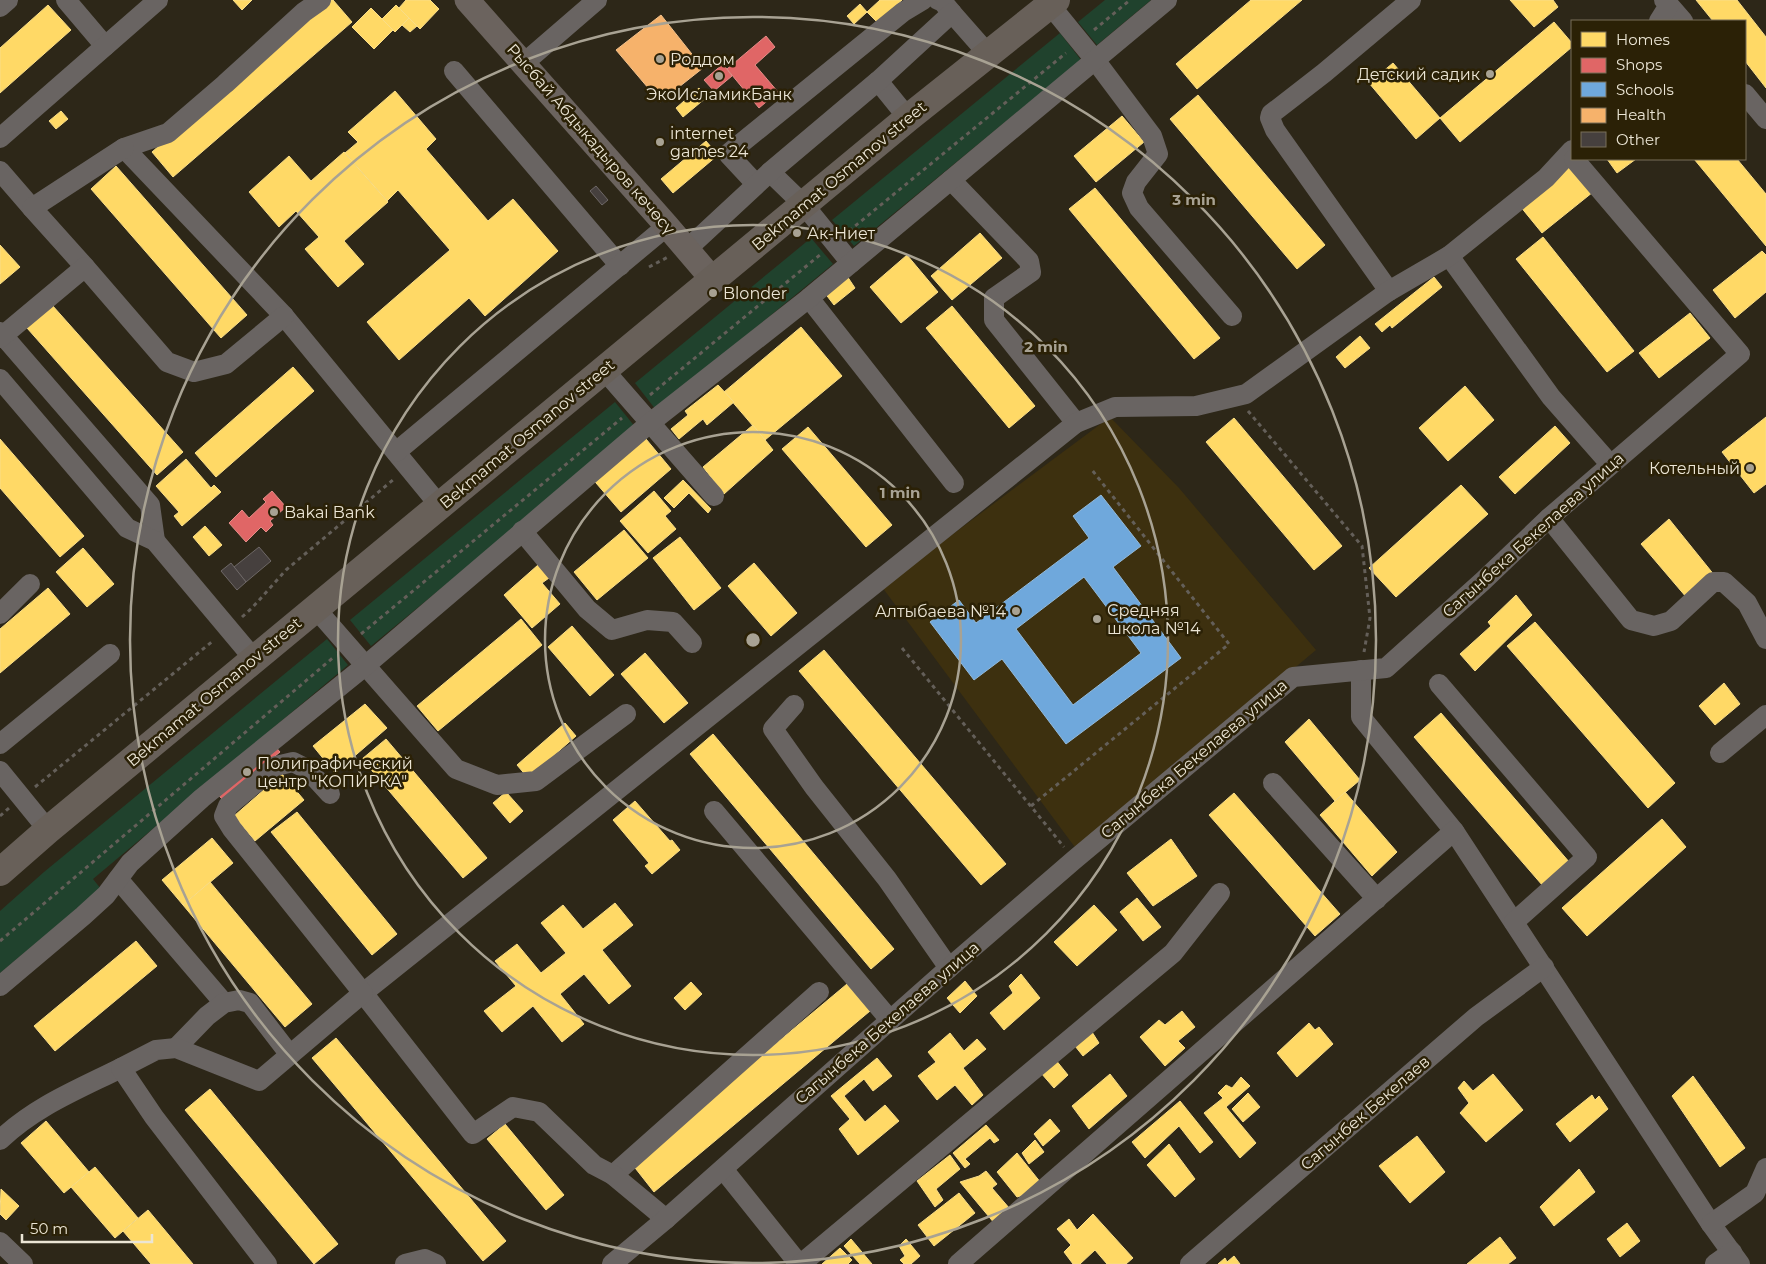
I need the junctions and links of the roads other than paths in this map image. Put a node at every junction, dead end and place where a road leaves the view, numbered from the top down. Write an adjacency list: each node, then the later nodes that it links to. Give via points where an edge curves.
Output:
1 (8, 0): 12 (street)
2 (66, 0): 15 (street)
3 (158, 0): 15 (street)
4 (321, 0): 25 (street, via 168,133)
5 (467, 0): 18 (main road, Рысбай Абдыкадыров көчөсү)
6 (597, 0): 18 (street)
7 (923, 0): 29 (street, via 903,12 729,153)
8 (1167, 0): 17 (street)
9 (1411, 0): 40 (street, via 1270,118)
10 (1053, 2): 16 (highway, Bekmamat Osmanov street); 17 (street)
11 (945, 6): 16 (street); 20 (street)
12 (0, 7)
13 (1664, 9): 14 (street)
14 (1681, 20)
15 (105, 46): 24 (street)
16 (988, 54): 22 (highway, Bekmamat Osmanov street)
17 (1095, 60): 30 (street); 43 (street, via 1152,136 1158,154 1136,182 1132,193 1139,208)
18 (524, 63): 33 (main road, Рысбай Абдыкадыров көчөсү)
19 (454, 71): 37 (street)
20 (878, 80): 22 (street); 29 (street)
21 (1746, 95): 23 (street)
22 (908, 118): 31 (highway, Bekmamat Osmanov street)
23 (1766, 119)
24 (0, 138)
25 (124, 148): 32 (street); 42 (street)
26 (1571, 156): 35 (street)
27 (1576, 160): 50 (street, Сагынбека Бекелаева улица, via 1740,354)
28 (0, 171): 32 (street)
29 (763, 178): 31 (street); 34 (street)
30 (951, 180): 36 (street); 48 (street, via 1029,261 1030,272 994,298 994,320)
31 (804, 205): 36 (street); 39 (highway, Bekmamat Osmanov street)
32 (32, 208): 38 (street)
33 (667, 226): 34 (main road, Рысбай Абдыкадыров көчөсү); 37 (street)
34 (687, 249): 39 (main road, Рысбай Абдыкадыров көчөсү)
35 (1449, 256): 40 (street); 50 (street, via 1551,397)
36 (851, 263): 41 (street)
37 (620, 266): 49 (street)
38 (86, 267): 42 (street, via 167,362 194,372 226,364); 44 (street)
39 (713, 280): 45 (highway, Bekmamat Osmanov street)
40 (1389, 291): 48 (street, via 1246,394 1196,406 1115,407)
41 (808, 298): 47 (street); 51 (street)
42 (284, 316): 49 (street)
43 (1232, 316)
44 (1, 335): 56 (street, via 150,505)
45 (604, 370): 47 (street); 53 (highway, Bekmamat Osmanov street)
46 (0, 379): 56 (street, via 128,528)
47 (650, 423): 52 (street); 55 (street)
48 (1076, 423): 87 (street)
49 (402, 460): 53 (street)
50 (1610, 464): 54 (street, Сагынбека Бекелаева улица)
51 (954, 483)
52 (714, 496)
53 (440, 506): 58 (highway, Bekmamat Osmanov street)
54 (1548, 518): 60 (street, via 1631,620 1654,626 1671,621 1713,582 1724,582 1747,603); 65 (street, Сагынбека Бекелаева улица, via 1386,668)
55 (522, 531): 61 (street, via 587,609 612,630 646,620 673,622); 64 (street)
56 (155, 541): 63 (street)
57 (30, 584): 59 (street)
58 (316, 608): 63 (highway, Bekmamat Osmanov street); 64 (street)
59 (0, 614)
60 (1766, 639)
61 (692, 643)
62 (110, 654): 70 (street)
63 (254, 660): 76 (highway, Bekmamat Osmanov street)
64 (365, 666): 68 (street, via 456,769 497,785 536,781); 79 (street, via 202,798 130,863)
65 (1361, 670): 77 (street, via 1361,717); 84 (street, Сагынбека Бекелаева улица, via 1293,676)
66 (1439, 684): 82 (street, via 1587,857)
67 (794, 705): 84 (street, via 774,729 814,787 887,879)
68 (626, 714)
69 (1766, 715): 71 (street)
70 (0, 744)
71 (1720, 753)
72 (0, 771): 76 (street)
73 (1273, 783): 81 (street)
74 (330, 794): 87 (street, via 306,769 293,762 276,766 228,806 224,816)
75 (714, 811): 89 (street)
76 (48, 830): 78 (highway, Bekmamat Osmanov street)
77 (1454, 831): 81 (street); 82 (street)
78 (0, 872)
79 (118, 879): 85 (street, via 106,896); 88 (street)
80 (1220, 893): 106 (street, via 1173,953)
81 (1377, 898): 107 (street)
82 (1514, 922): 83 (street)
83 (1544, 967): 98 (street); 108 (street, Сагынбек Бекелаев, via 1476,1017)
84 (949, 968): 89 (street, Сагынбека Бекелаева улица)
85 (0, 986)
86 (819, 992): 96 (street)
87 (362, 993): 91 (street); 96 (street, via 473,1134 513,1107 539,1112 594,1165)
88 (224, 1002): 90 (street); 91 (street, via 239,1000 250,1003)
89 (890, 1020): 95 (street, Сагынбека Бекелаева улица)
90 (176, 1048): 91 (street, via 259,1081); 92 (street, via 156,1050)
91 (290, 1055)
92 (121, 1068): 93 (street, via 43,1106); 102 (street, via 154,1117)
93 (0, 1140)
94 (1766, 1168): 98 (street, via 1755,1193)
95 (723, 1169): 97 (street, Сагынбека Бекелаева улица); 106 (street)
96 (613, 1175): 97 (street)
97 (666, 1219): 105 (street, Сагынбека Бекелаева улица)
98 (1711, 1224): 100 (street)
99 (0, 1242): 101 (street)
100 (1736, 1258): 109 (street)
101 (23, 1264)
102 (267, 1264)
103 (405, 1264): 104 (street, via 425,1259)
104 (436, 1264)
105 (612, 1264)
106 (800, 1264)
107 (958, 1264)
108 (1190, 1264)
109 (1715, 1264)

